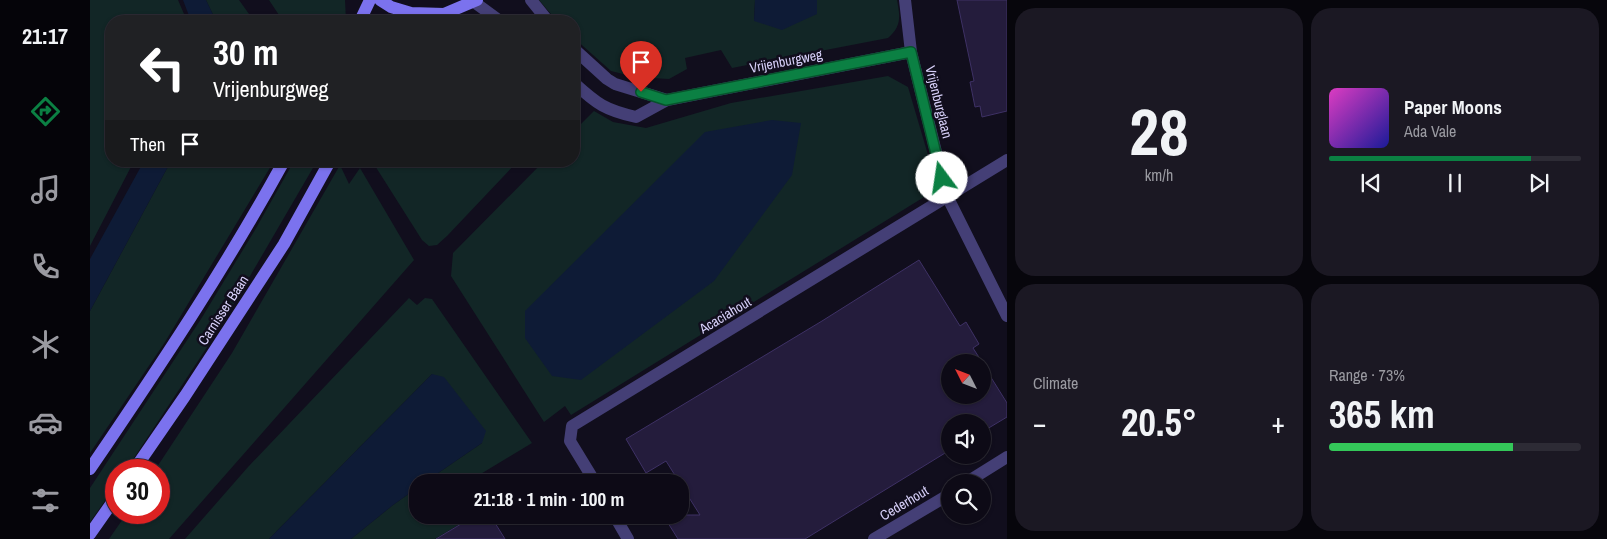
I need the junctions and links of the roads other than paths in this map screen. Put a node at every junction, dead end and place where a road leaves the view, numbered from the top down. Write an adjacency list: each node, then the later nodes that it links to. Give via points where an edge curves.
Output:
1 (370, 0): 6 (main road)
2 (380, 0): 7 (main road)
3 (531, 0): 10 (street)
4 (905, 0): 11 (street, Vrijenburglaan)
5 (476, 1): 8 (main road, via 444,14); 9 (street)
6 (363, 15)
7 (405, 15)
8 (432, 15)
9 (493, 15)
10 (543, 15)
11 (911, 52): 14 (street, Vrijenburgweg); 18 (street, Vrijenburglaan)
12 (580, 55): 14 (street, Vrijenburgweg, via 615,84)
13 (580, 88): 14 (street, Vrijenburgweg, via 597,104 636,116)
14 (666, 100)
15 (1007, 160): 18 (street)
16 (281, 167): 22 (main road, Carnisser Baan, via 155,374)
17 (327, 167): 21 (main road, Carnisser Baan, via 284,244)
18 (947, 196): 19 (street, Vrijenburglaan); 23 (street, Acaciahout, via 572,426 570,441)
19 (1007, 316)
20 (1007, 457): 24 (street)
21 (141, 459)
22 (90, 469)
23 (590, 474)
24 (980, 474)
25 (941, 499): 30 (street, Cederhout)
26 (105, 513): 28 (main road)
27 (619, 524): 29 (street)
28 (90, 534)
29 (628, 539)
30 (874, 539)

